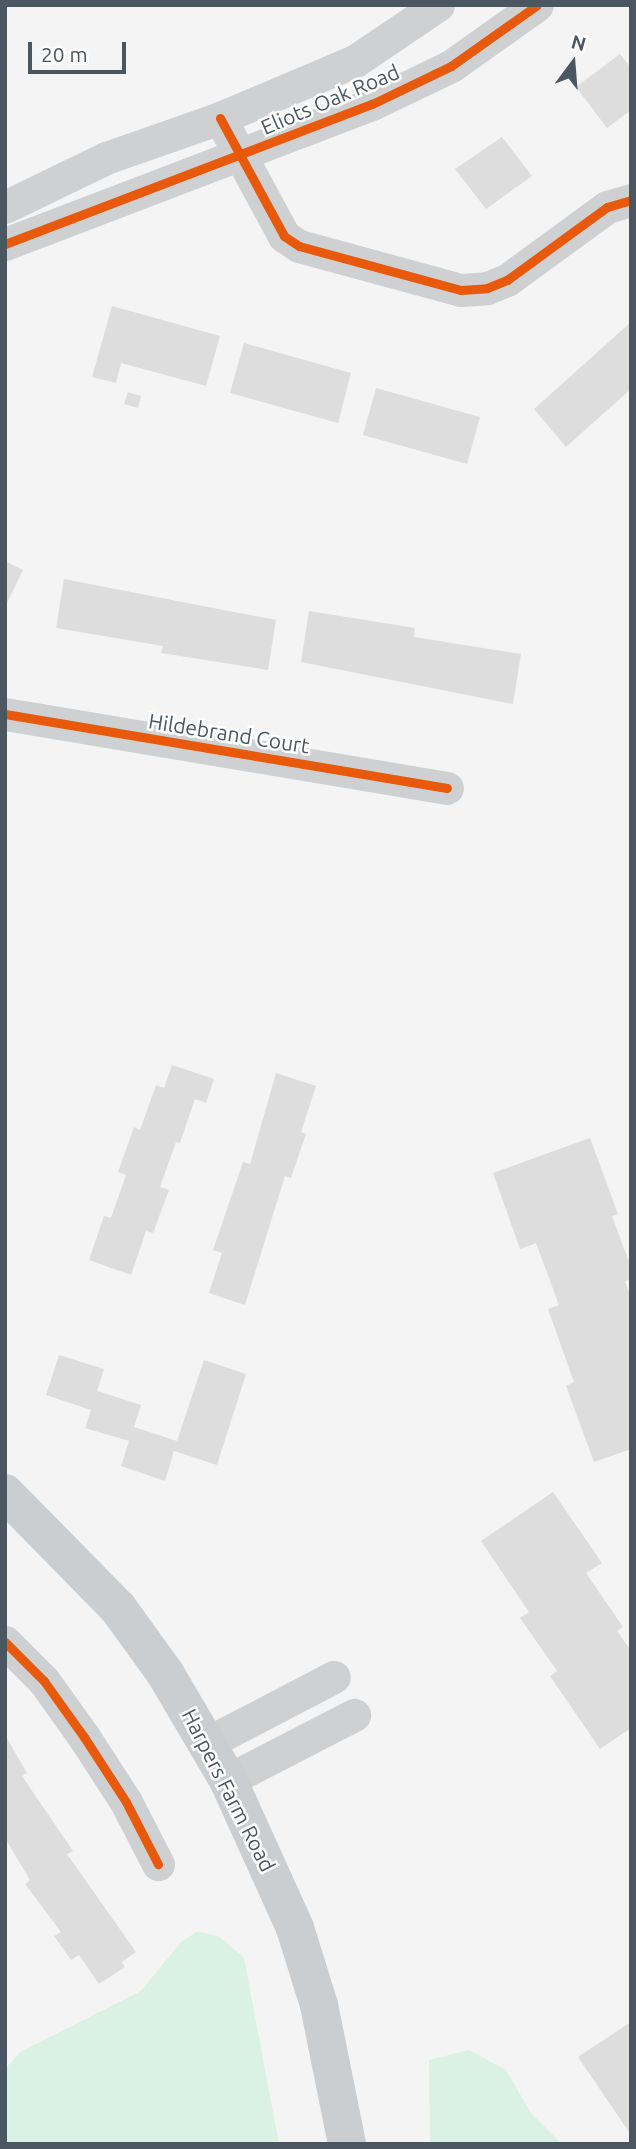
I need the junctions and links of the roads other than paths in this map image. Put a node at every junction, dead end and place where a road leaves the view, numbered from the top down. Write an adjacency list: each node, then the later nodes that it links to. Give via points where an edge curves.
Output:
1 (438, 5): 3 (street, Eliots Oak Road, via 355,61)
2 (537, 5): 4 (street, Eliots Oak Road, via 451,66 372,104)
3 (220, 118): 4 (street); 6 (street, Eliots Oak Road, via 106,158)
4 (239, 156): 5 (street, via 273,223 299,246 461,289 487,288 507,280 607,207); 7 (street, Eliots Oak Road)
5 (631, 201)
6 (5, 207)
7 (5, 244)
8 (5, 714): 9 (street, Hildebrand Court)
9 (447, 788)
10 (10, 1506): 14 (main road, Harpers Farm Road, via 118,1608)
11 (5, 1642): 16 (street, via 44,1681 84,1737 126,1802)
12 (334, 1676): 14 (street)
13 (354, 1715): 15 (street)
14 (207, 1742): 15 (main road, Harpers Farm Road)
15 (228, 1780): 17 (main road, Harpers Farm Road, via 295,1928 319,2005)
16 (158, 1864)
17 (347, 2144)

